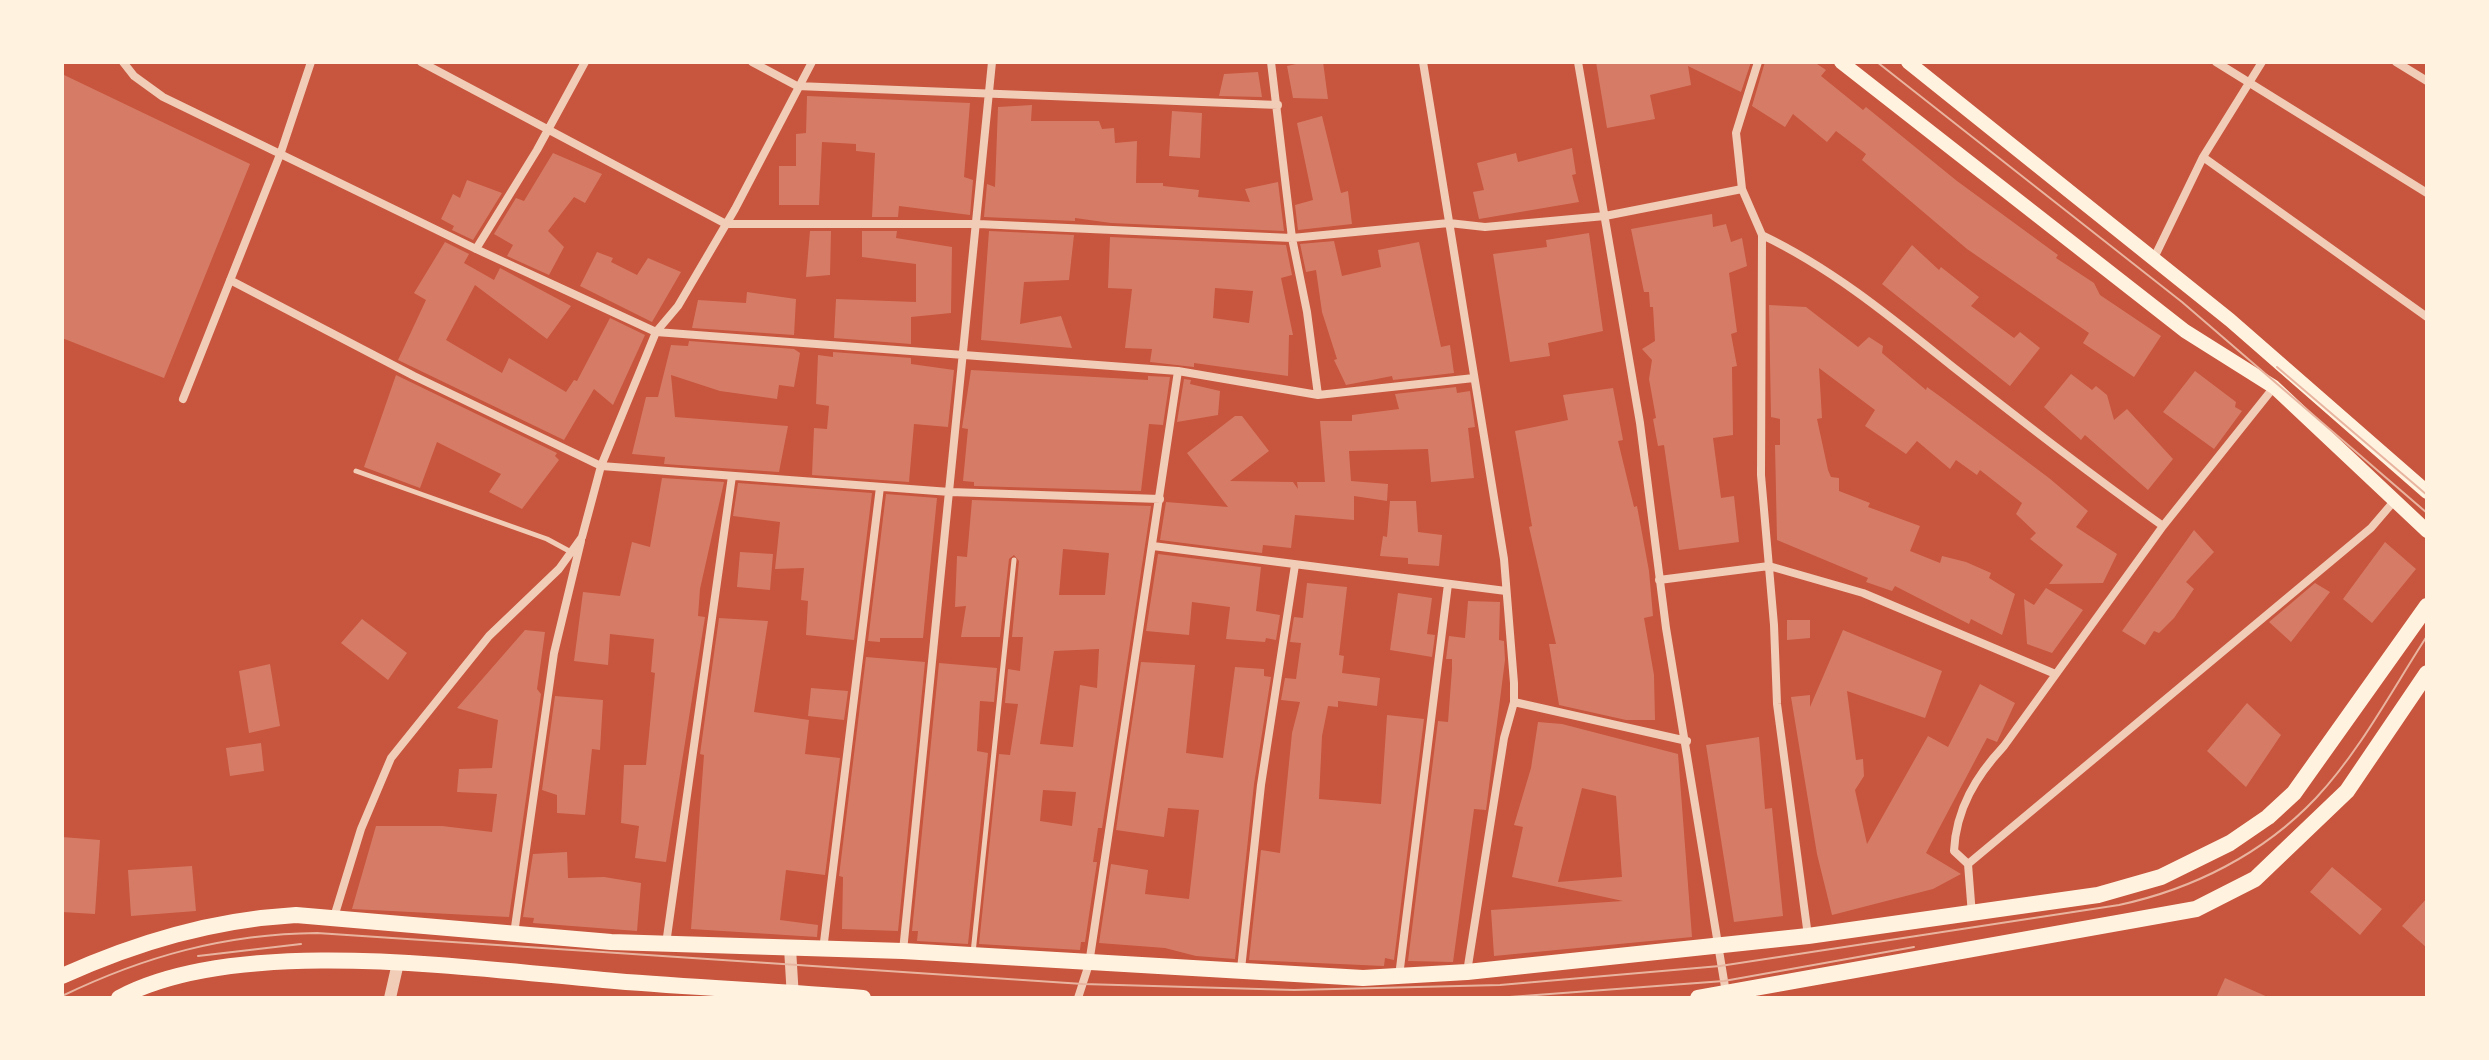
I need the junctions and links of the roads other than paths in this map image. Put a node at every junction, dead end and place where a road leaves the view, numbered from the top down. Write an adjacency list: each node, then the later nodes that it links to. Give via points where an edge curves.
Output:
1 (123, 62): 23 (street, via 163,97)
2 (311, 62): 23 (street)
3 (421, 62): 22 (street)
4 (585, 62): 22 (street)
5 (752, 62): 19 (street)
6 (812, 62): 19 (street)
7 (992, 62): 20 (street)
8 (1271, 62): 21 (street)
9 (1423, 62): 28 (street)
10 (1578, 62): 27 (street)
11 (1758, 62): 25 (street, via 1736,133)
12 (1841, 62): 41 (main road, via 2185,331)
13 (1908, 62): 34 (main road)
14 (2216, 62): 18 (street)
15 (2262, 62): 18 (street)
16 (2396, 62): 17 (street)
17 (2427, 81)
18 (2250, 82): 24 (street); 26 (street)
19 (797, 86): 20 (street); 29 (street)
20 (989, 96): 21 (street); 30 (street)
21 (1278, 105): 32 (street)
22 (548, 130): 29 (street); 33 (street)
23 (281, 152): 33 (street); 35 (street)
24 (2203, 157): 34 (street); 36 (street)
25 (1742, 189): 27 (street); 31 (street)
26 (2427, 193)
27 (1605, 216): 28 (street, via 1485,227); 60 (street, via 1640,423)
28 (1449, 223): 32 (street); 40 (street)
29 (726, 224): 30 (street); 37 (street, via 678,306)
30 (978, 224): 32 (street); 38 (street)
31 (1762, 235): 52 (street, via 1863,294); 59 (street, via 1761,475)
32 (1292, 238): 42 (street)
33 (476, 249): 37 (street)
34 (2154, 258): 49 (main road)
35 (230, 280): 43 (street); 44 (street)
36 (2427, 317)
37 (656, 332): 38 (street); 44 (street)
38 (964, 355): 39 (street); 48 (street)
39 (1178, 371): 42 (street); 50 (street)
40 (1474, 378): 42 (street); 62 (street)
41 (2274, 387): 51 (main road); 52 (street)
42 (1318, 395)
43 (183, 399)
44 (601, 466): 46 (street); 54 (street)
45 (356, 471): 56 (lane)
46 (732, 476): 47 (street); 73 (street)
47 (880, 487): 48 (street); 76 (street)
48 (950, 492): 50 (street); 77 (street)
49 (2427, 492)
50 (1160, 499): 55 (street)
51 (2395, 500): 53 (main road); 68 (street, via 2371,528)
52 (2163, 526): 64 (street)
53 (2427, 531)
54 (582, 537): 56 (street); 71 (street, via 554,653)
55 (1153, 546): 58 (street); 80 (street)
56 (571, 552): 70 (street, via 489,636 391,758 361,829)
57 (1014, 560): 78 (lane)
58 (1295, 565): 61 (street); 81 (street, via 1261,785)
59 (1769, 566): 60 (street); 64 (street, via 1863,593); 72 (street, via 1777,704)
60 (1659, 580): 67 (street)
61 (1448, 584): 62 (street); 84 (street)
62 (1506, 591): 66 (street)
63 (2427, 606): 69 (main road, via 2294,793 2230,843 2161,877 2098,895)
64 (2053, 673): 68 (street, via 1972,787 1955,826 1954,851)
65 (2427, 673): 86 (main road, via 2347,791 2255,879 2196,909)
66 (1514, 702): 67 (street); 82 (street)
67 (1687, 741): 74 (street)
68 (1968, 864): 69 (street)
69 (1972, 915): 72 (main road)
70 (334, 917): 71 (main road); 83 (main road, via 257,917 156,937)
71 (514, 935): 73 (main road)
72 (1808, 936): 74 (main road)
73 (666, 945): 75 (main road)
74 (1717, 945): 82 (main road); 86 (street)
75 (790, 948): 76 (main road); 85 (street)
76 (823, 950): 77 (main road)
77 (903, 951): 78 (main road)
78 (972, 957): 80 (main road)
79 (398, 963): 85 (main road); 87 (main road, via 216,968); 88 (street)
80 (1089, 964): 81 (main road); 90 (street)
81 (1241, 969): 84 (main road)
82 (1467, 972): 84 (main road)
83 (62, 976)
84 (1399, 976)
85 (793, 995): 89 (main road)
86 (1727, 996): 91 (main road)
87 (119, 998)
88 (390, 998)
89 (863, 998)
90 (1078, 998)
91 (1698, 998)

